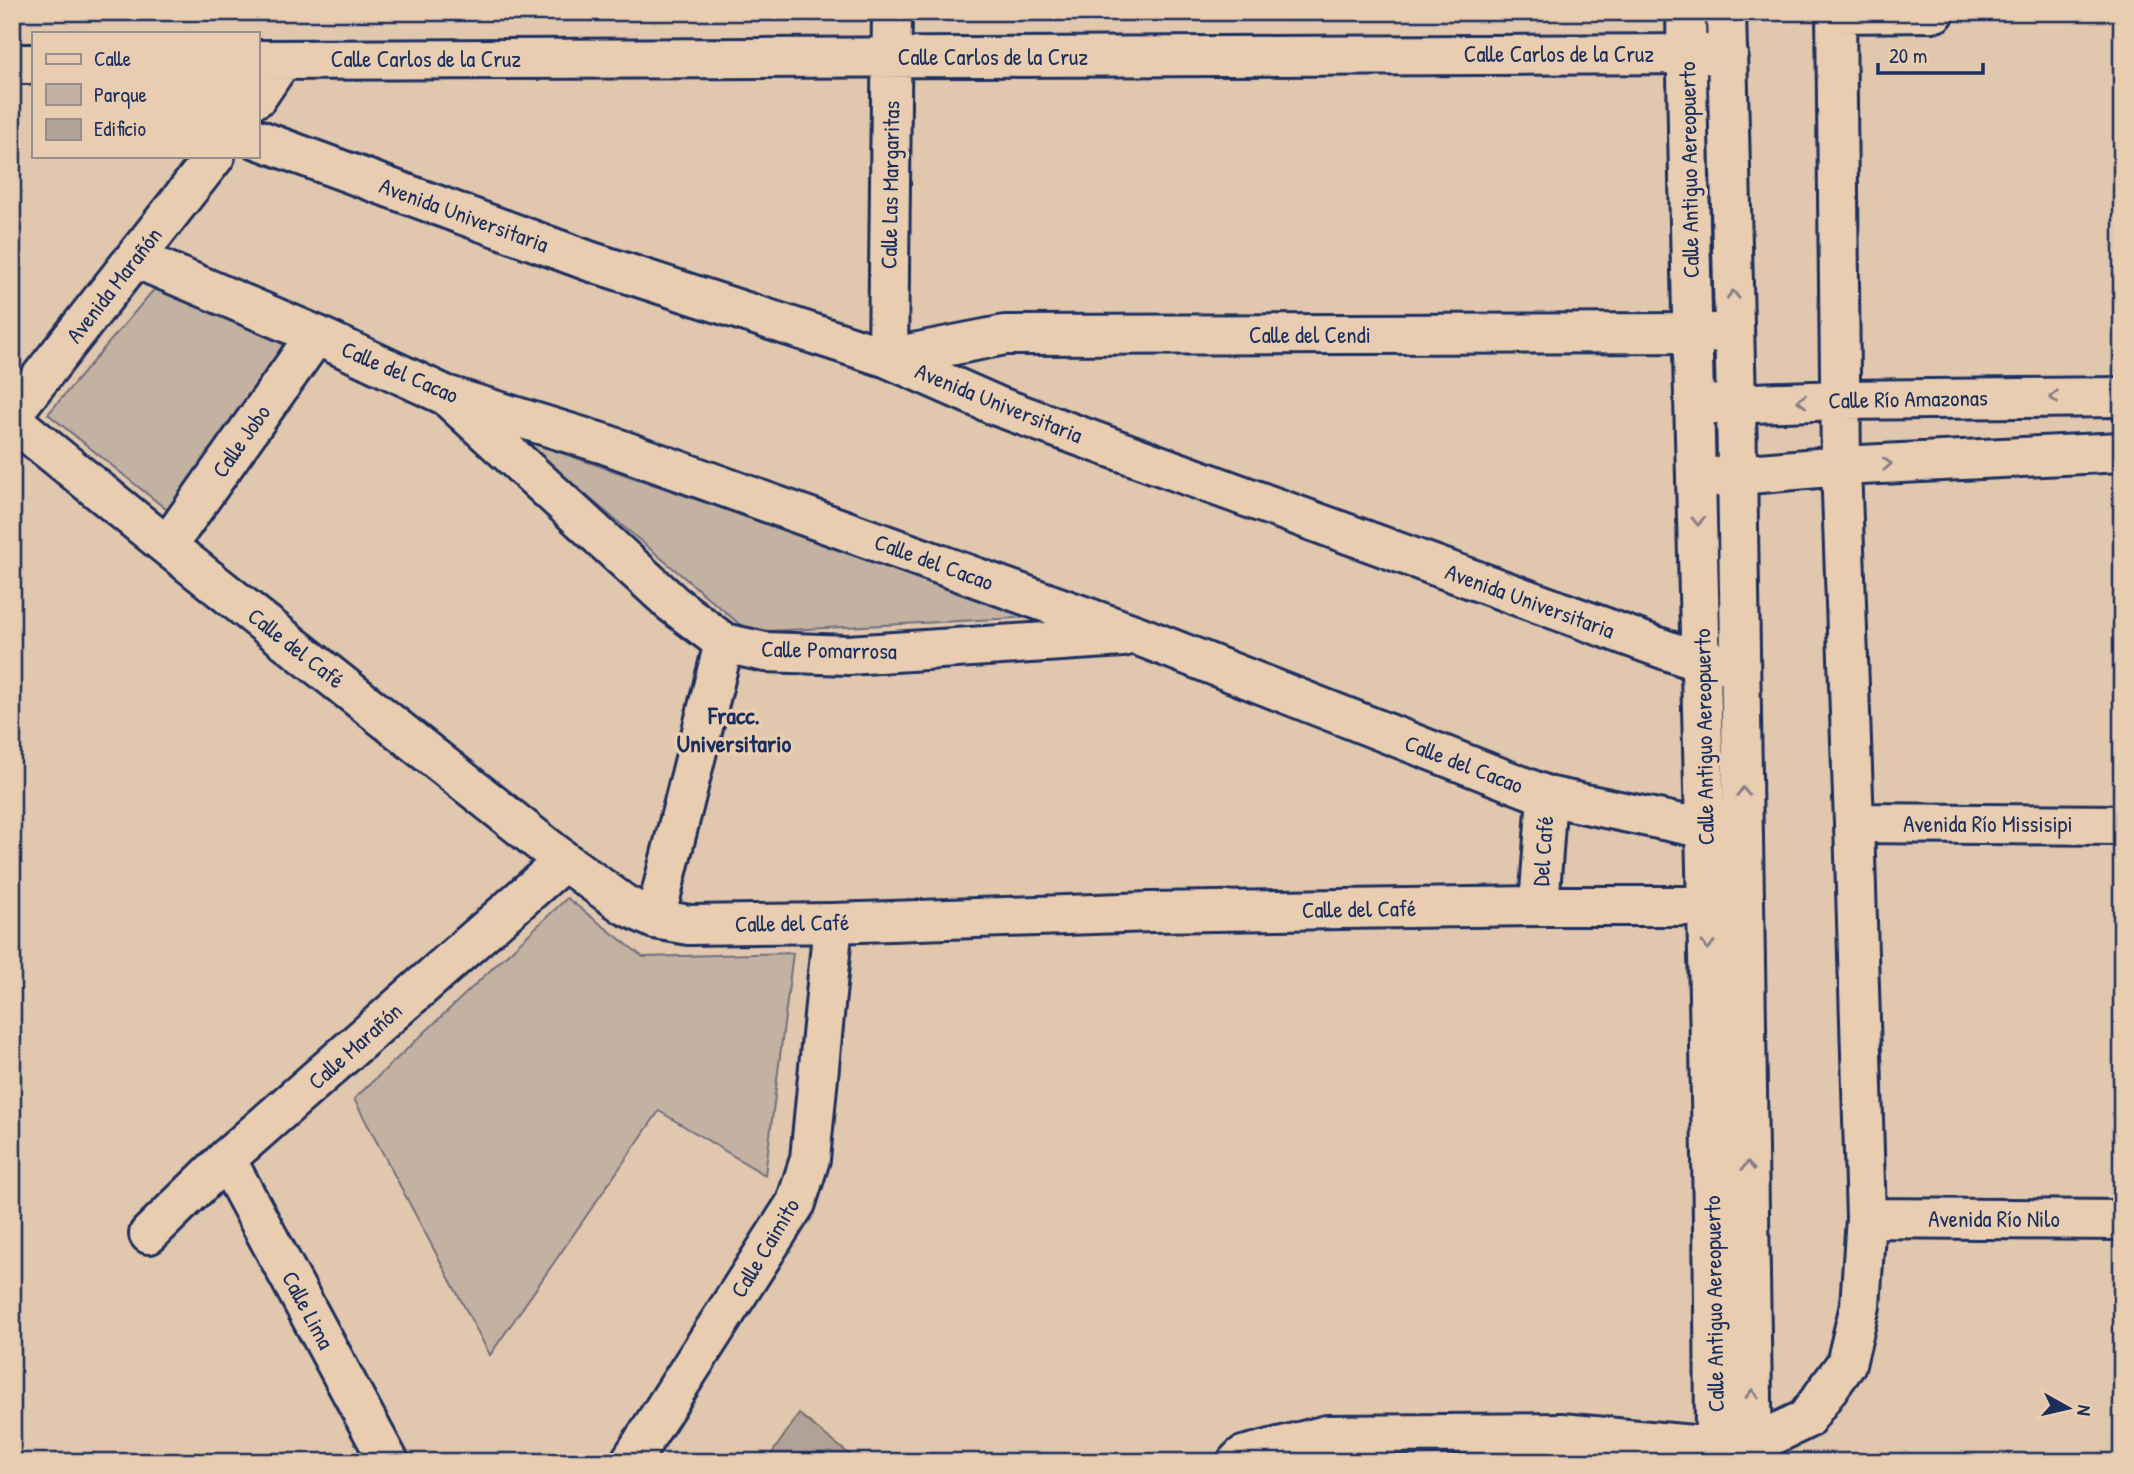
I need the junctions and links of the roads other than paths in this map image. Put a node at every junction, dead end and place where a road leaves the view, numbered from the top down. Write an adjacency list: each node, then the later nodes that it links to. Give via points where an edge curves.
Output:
1 (891, 12): 8 (street, Calle Las Margaritas)
2 (1686, 12): 6 (street, Calle Antiguo Aereopuerto)
3 (1726, 12): 7 (street, Calle Antiguo Aereopuerto)
4 (1935, 12): 5 (street)
5 (1836, 13): 22 (street)
6 (1686, 54): 7 (street, Calle Carlos de la Cruz); 8 (street, Calle Carlos de la Cruz); 17 (street, Calle Antiguo Aereopuerto)
7 (1728, 54): 16 (street, Calle Antiguo Aereopuerto, one-way to 7)
8 (892, 57): 9 (street, Calle Carlos de la Cruz); 19 (street, Calle Las Margaritas)
9 (270, 60): 12 (street)
10 (12, 64): 11 (street)
11 (32, 64)
12 (259, 91)
13 (259, 140): 19 (street, Avenida Universitaria, via 589,261)
14 (213, 158): 15 (street, Avenida Marañón)
15 (135, 258): 18 (street, Calle del Cacao); 25 (street, Avenida Marañón)
16 (1734, 333): 17 (street, Calle del Cendi); 23 (street, Calle Antiguo Aereopuerto)
17 (1693, 334): 19 (street, Calle del Cendi, via 1005,335); 24 (street, Calle Antiguo Aereopuerto)
18 (316, 335): 20 (street, Calle del Cacao); 31 (street, Calle Jobo)
19 (888, 358): 34 (street, Avenida Universitaria, via 1010,410)
20 (445, 395): 32 (street, Calle del Cacao, via 605,444); 33 (street, Calle Pomarrosa, via 673,604)
21 (2122, 397): 22 (street, Calle Río Amazonas, one-way to 22)
22 (1841, 400): 23 (street, Calle Río Amazonas, one-way to 23); 28 (street)
23 (1736, 402): 24 (street, Calle Río Amazonas); 29 (street, Calle Antiguo Aereopuerto)
24 (1695, 405): 30 (street, Calle Antiguo Aereopuerto)
25 (12, 414)
26 (12, 420): 31 (street, Calle del Café)
27 (2122, 452): 28 (street, one-way to 27)
28 (1841, 466): 29 (street); 37 (street)
29 (1737, 477): 30 (street); 35 (street, Calle Antiguo Aereopuerto)
30 (1697, 479): 34 (street, Calle Antiguo Aereopuerto, one-way to 34)
31 (167, 546): 41 (street, Calle del Café)
32 (1139, 636): 33 (street, Calle Pomarrosa, via 848,655 765,652); 36 (street, Calle del Cacao)
33 (724, 643): 44 (street)
34 (1703, 663): 35 (street, Avenida Universitaria); 39 (street, Calle Antiguo Aereopuerto)
35 (1740, 663): 40 (street, Calle Antiguo Aereopuerto, one-way to 35)
36 (1547, 796): 39 (street, Calle del Cacao); 42 (street, Del Café)
37 (1854, 823): 38 (street, Avenida Río Missisipi); 47 (street)
38 (2122, 825)
39 (1706, 829): 40 (street, Calle del Cacao); 43 (street, Calle Antiguo Aereopuerto)
40 (1744, 829): 43 (street, Calle Antiguo Aereopuerto)
41 (564, 861): 44 (street, Calle del Café, via 625,905); 46 (street, Calle Marañón)
42 (1539, 906): 43 (street, Calle del Café); 45 (street, Calle del Café)
43 (1726, 906): 51 (street, Calle Antiguo Aereopuerto)
44 (655, 919): 45 (street, Calle del Café, via 689,925)
45 (833, 923): 53 (street, Calle Caimito, via 810,1159 796,1203)
46 (226, 1159): 49 (street, Calle Marañón); 52 (street, Calle Lima)
47 (1866, 1218): 48 (street, Avenida Río Nilo); 51 (street, via 1860,1306 1846,1364 1806,1419)
48 (2122, 1220)
49 (149, 1234)
50 (1508, 1448): 51 (street, via 1561,1433); 54 (street, via 1327,1436 1243,1456)
51 (1734, 1454)
52 (389, 1462)
53 (630, 1462)
54 (1237, 1462)

